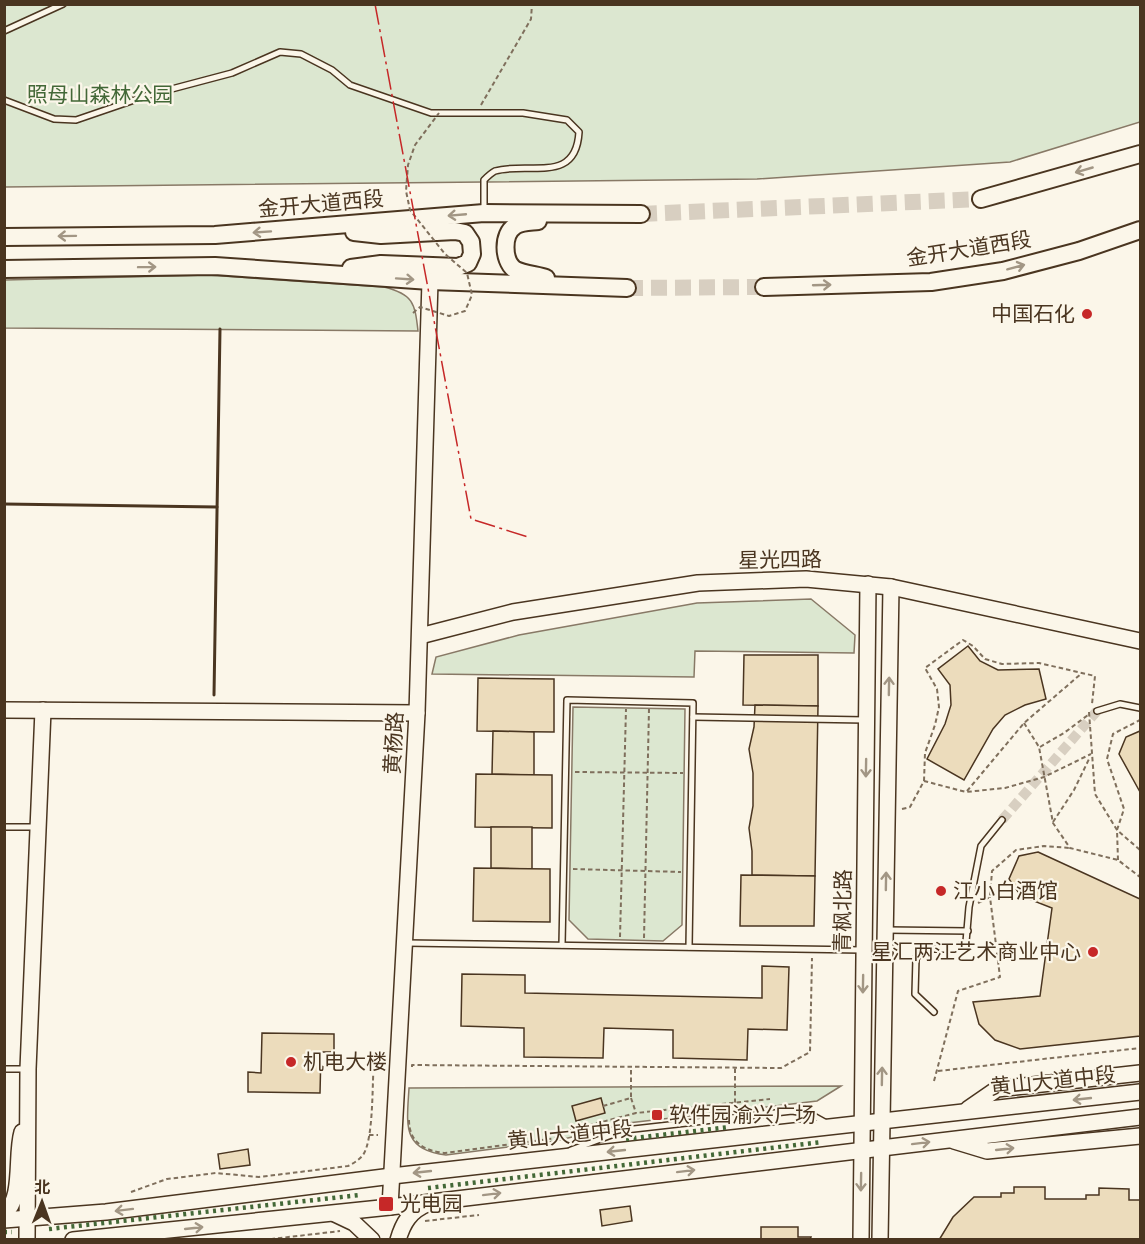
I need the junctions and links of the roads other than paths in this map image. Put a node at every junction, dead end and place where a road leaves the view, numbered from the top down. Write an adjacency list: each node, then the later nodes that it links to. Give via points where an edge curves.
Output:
1 (63, 4): 2 (lane)
2 (4, 31)
3 (4, 100): 6 (lane, via 54,119 76,120 232,73 280,52 301,54 333,70 350,85 431,113 523,113 567,120 579,132 578,145 569,161 553,167 494,171 484,180)
4 (1140, 154): 5 (main road, one-way to 5)
5 (981, 199)
6 (484, 213): 7 (main road, 金开大道西段); 9 (main road, 金开大道西段, one-way to 9)
7 (577, 214): 8 (main road, 金开大道西段); 15 (main road, via 516,225 509,231 506,252 516,270)
8 (641, 214)
9 (326, 227): 11 (main road, 金开大道西段, one-way to 11, via 215,235); 13 (main road, via 381,236 455,231 465,233 472,254 468,263 458,267 381,264)
10 (1140, 230): 16 (main road, 金开大道西段, one-way to 10, via 931,282 1003,271)
11 (4, 237)
12 (4, 269): 13 (main road, one-way to 13, via 215,266)
13 (314, 273): 14 (main road, one-way to 14)
14 (430, 281): 15 (main road); 20 (street, 黄杨路)
15 (581, 286): 17 (main road)
16 (764, 287)
17 (627, 288)
18 (868, 584): 19 (street, 星光四路); 20 (street, 星光四路, via 806,579 698,583 513,612); 28 (street, 青枫北路)
19 (891, 586): 21 (street, 星光四路); 32 (street, 青枫北路, one-way to 19)
20 (420, 636): 26 (street, 黄杨路)
21 (1140, 641)
22 (1140, 708): 25 (lane, via 1120,705)
23 (4, 710): 24 (street)
24 (43, 710): 26 (street); 31 (street)
25 (1096, 711)
26 (417, 713): 34 (street, 黄杨路)
27 (693, 717): 28 (lane); 35 (lane, via 693,703 567,700); 36 (lane)
28 (867, 720): 37 (street, 青枫北路, one-way to 37)
29 (1002, 820): 33 (lane, via 981,846)
30 (4, 827): 31 (lane)
31 (39, 827): 40 (street)
32 (885, 930): 33 (lane); 46 (street, 青枫北路, one-way to 32)
33 (968, 931): 38 (lane, via 966,942 954,949 926,949 916,958 915,994)
34 (404, 943): 35 (lane); 52 (street, 黄杨路)
35 (562, 945): 36 (lane)
36 (689, 947): 37 (lane)
37 (864, 950): 47 (street, 青枫北路, one-way to 47)
38 (934, 1012)
39 (4, 1069): 40 (lane)
40 (28, 1069): 44 (street)
41 (1140, 1073): 43 (street, via 997,1089)
42 (1140, 1092): 43 (street, 黄山大道中段, one-way to 43)
43 (964, 1112): 46 (street, 黄山大道中段)
44 (27, 1115): 56 (street, via 18,1144 14,1201); 57 (street)
45 (1140, 1117): 49 (street)
46 (881, 1122): 47 (street, 黄山大道中段); 50 (street, 青枫北路)
47 (862, 1124): 51 (street, 青枫北路); 52 (street, 黄山大道中段, one-way to 52)
48 (1140, 1136): 49 (street, one-way to 48, via 987,1151)
49 (948, 1140): 50 (street, one-way to 49)
50 (881, 1148): 51 (street); 64 (street, 青枫北路)
51 (862, 1150): 53 (street, one-way to 51); 63 (street, 青枫北路, one-way to 63)
52 (392, 1176): 54 (street, 黄杨路); 57 (street, 黄山大道中段, one-way to 57)
53 (434, 1201): 54 (street); 62 (street, via 408,1216)
54 (390, 1207): 55 (street)
55 (332, 1213): 60 (street, one-way to 55); 61 (street, via 354,1223)
56 (4, 1214)
57 (27, 1218): 58 (street, 黄山大道中段); 59 (street)
58 (4, 1220)
59 (27, 1239)
60 (73, 1239)
61 (372, 1239)
62 (398, 1239)
63 (861, 1239)
64 (880, 1239)

